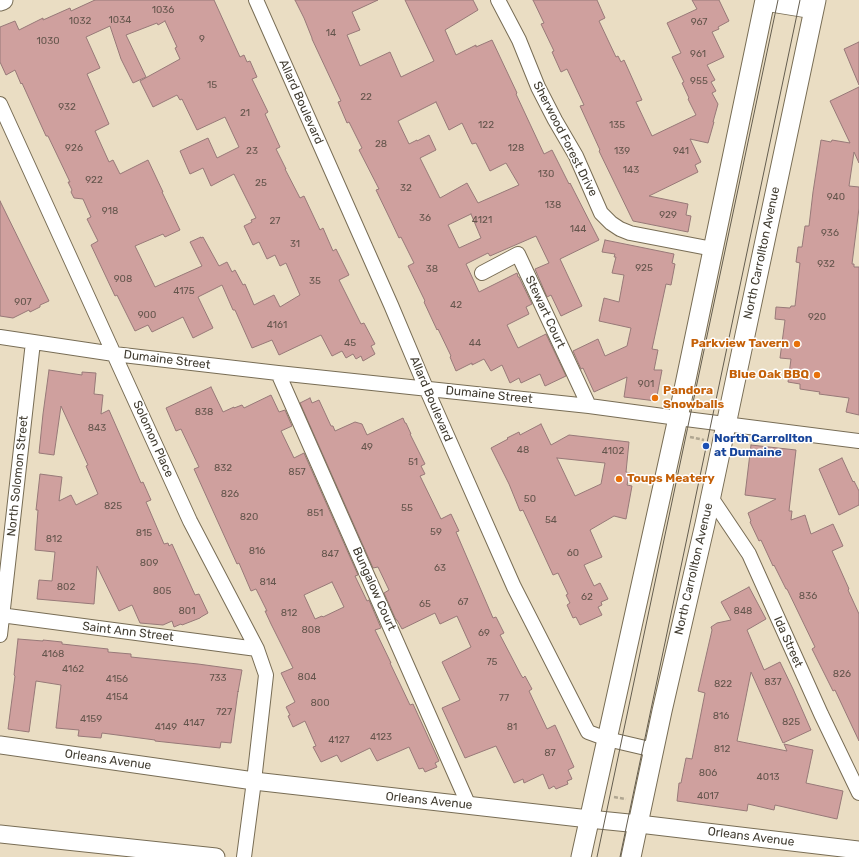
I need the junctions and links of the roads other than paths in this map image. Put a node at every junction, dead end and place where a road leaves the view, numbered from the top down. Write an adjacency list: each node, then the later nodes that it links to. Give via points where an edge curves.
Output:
1 (3, 0): 5 (main road)
2 (256, 0): 14 (street, Allard Boulevard)
3 (498, 0): 8 (street, Sherwood Forest Drive, via 538,87 576,156 601,213 620,230)
4 (765, 0): 6 (main road); 8 (main road)
5 (0, 1)
6 (815, 4): 17 (main road, North Carrollton Avenue)
7 (0, 104): 12 (street, Solomon Place)
8 (713, 249): 16 (main road)
9 (482, 273): 15 (street, Stewart Court, via 518,254)
10 (0, 338): 11 (street, Dumaine Street)
11 (33, 342): 12 (street, Dumaine Street); 20 (street, North Solomon Street)
12 (114, 354): 13 (street, Dumaine Street); 22 (street, Solomon Place, via 190,521)
13 (278, 373): 14 (street, Dumaine Street); 28 (street, Bungalow Court)
14 (426, 388): 15 (street, Dumaine Street); 23 (street, Allard Boulevard, via 514,587 588,732)
15 (589, 406): 16 (street, Dumaine Street)
16 (678, 418): 17 (street, Dumaine Street); 23 (main road)
17 (725, 424): 18 (street, Dumaine Street); 19 (main road, North Carrollton Avenue)
18 (859, 441)
19 (710, 496): 25 (main road, North Carrollton Avenue); 27 (street, Ida Street, via 749,554)
20 (1, 616): 21 (street, North Solomon Street); 22 (street, Saint Ann Street)
21 (0, 635)
22 (256, 649): 26 (street, Solomon Place, via 266,675)
23 (607, 739): 25 (street, Allard Boulevard); 29 (main road)
24 (0, 745): 26 (street, Orleans Avenue)
25 (654, 750): 30 (main road, North Carrollton Avenue)
26 (254, 781): 28 (street, Orleans Avenue); 35 (street, Solomon Place)
27 (859, 793)
28 (469, 806): 29 (street, Orleans Avenue)
29 (589, 819): 30 (street, Orleans Avenue); 36 (main road)
30 (639, 824): 33 (street, Orleans Avenue); 37 (main road, North Carrollton Avenue)
31 (0, 834): 34 (street)
32 (859, 850): 33 (street, Orleans Avenue)
33 (836, 852)
34 (216, 857)
35 (244, 857)
36 (581, 857)
37 (631, 857)

